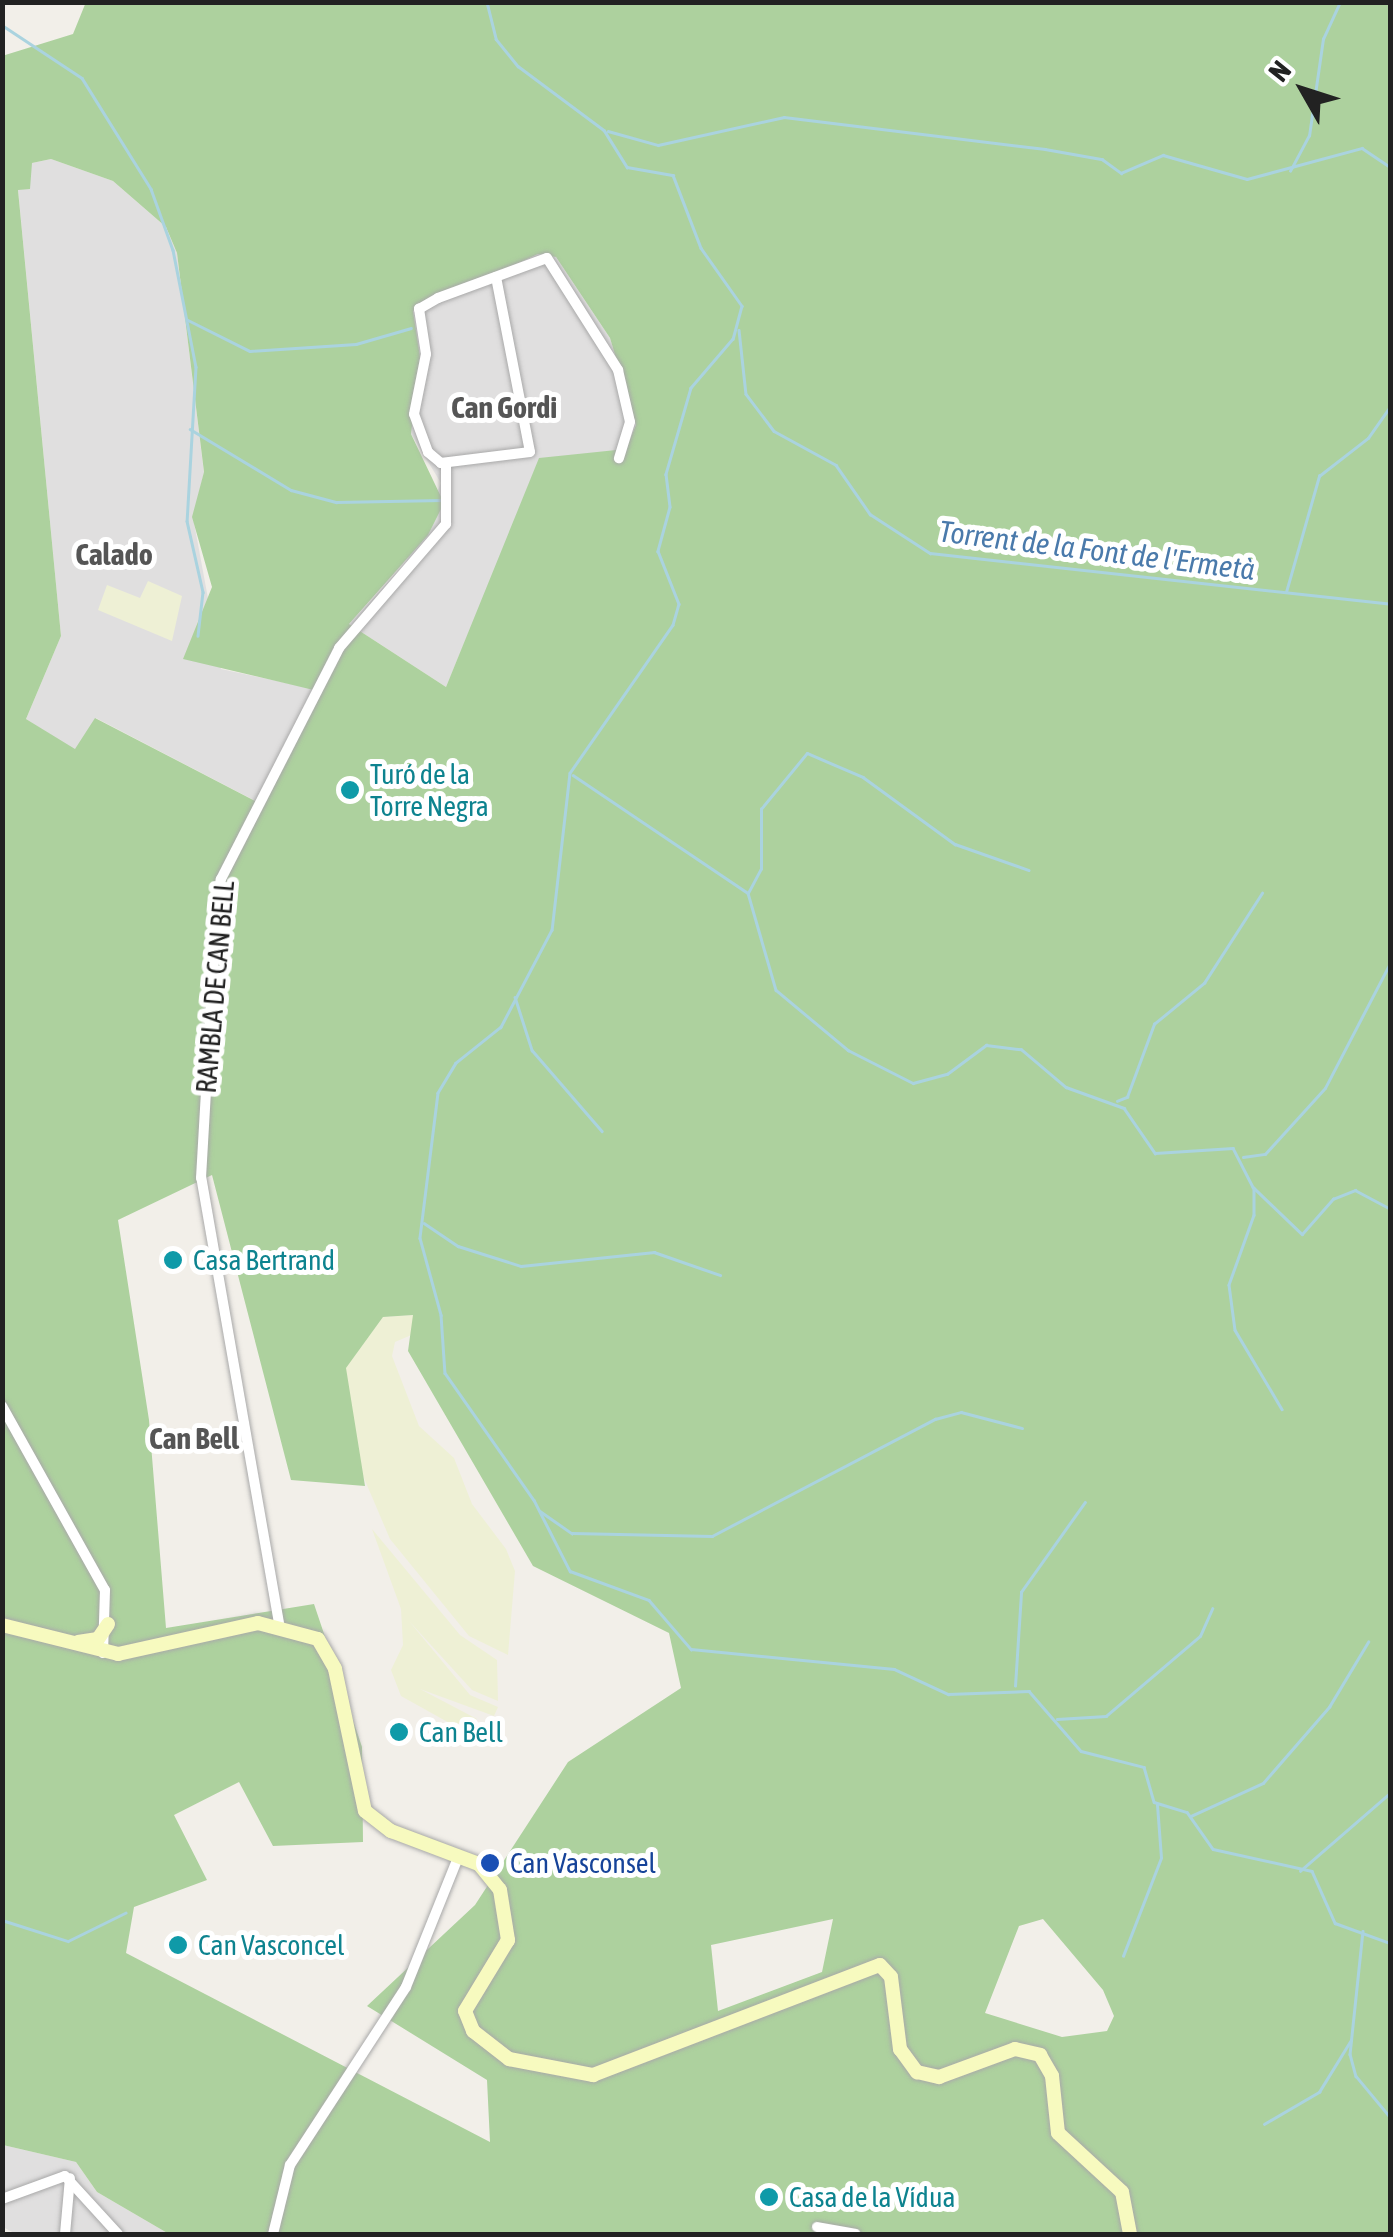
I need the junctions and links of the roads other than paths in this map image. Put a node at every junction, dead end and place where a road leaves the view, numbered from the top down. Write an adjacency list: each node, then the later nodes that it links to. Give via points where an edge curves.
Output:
1 (496, 278): 2 (street, via 547,258 618,370 630,422); 3 (street, via 419,309 426,354 416,432); 3 (street, via 530,452)
2 (619, 458)
3 (446, 463): 6 (street, RAMBLA DE CAN BELL, via 446,524 330,664 217,903 200,1178)
4 (2, 1406): 5 (street, via 98,1575)
5 (108, 1624): 8 (main road, via 90,1642); 9 (main road)
6 (279, 1624): 9 (main road); 10 (main road, via 318,1638 332,1662 365,1811 391,1831)
7 (2, 1625): 8 (main road)
8 (56, 1642): 9 (main road)
9 (110, 1650)
10 (459, 1855): 16 (street, via 406,1987 290,2165); 18 (main road, via 489,1873 508,1910 506,1948 465,2011 473,2031 509,2059 594,2075 706,2026 786,2007 874,1963 891,1977 900,2049 917,2072 940,2076 1014,2050 1040,2056 1052,2076 1058,2132 1122,2192)
11 (70, 2178): 12 (street); 14 (street); 15 (street)
12 (2, 2198)
13 (817, 2227): 17 (street)
14 (65, 2234)
15 (118, 2234)
16 (272, 2234)
17 (855, 2234)
18 (1130, 2234)

